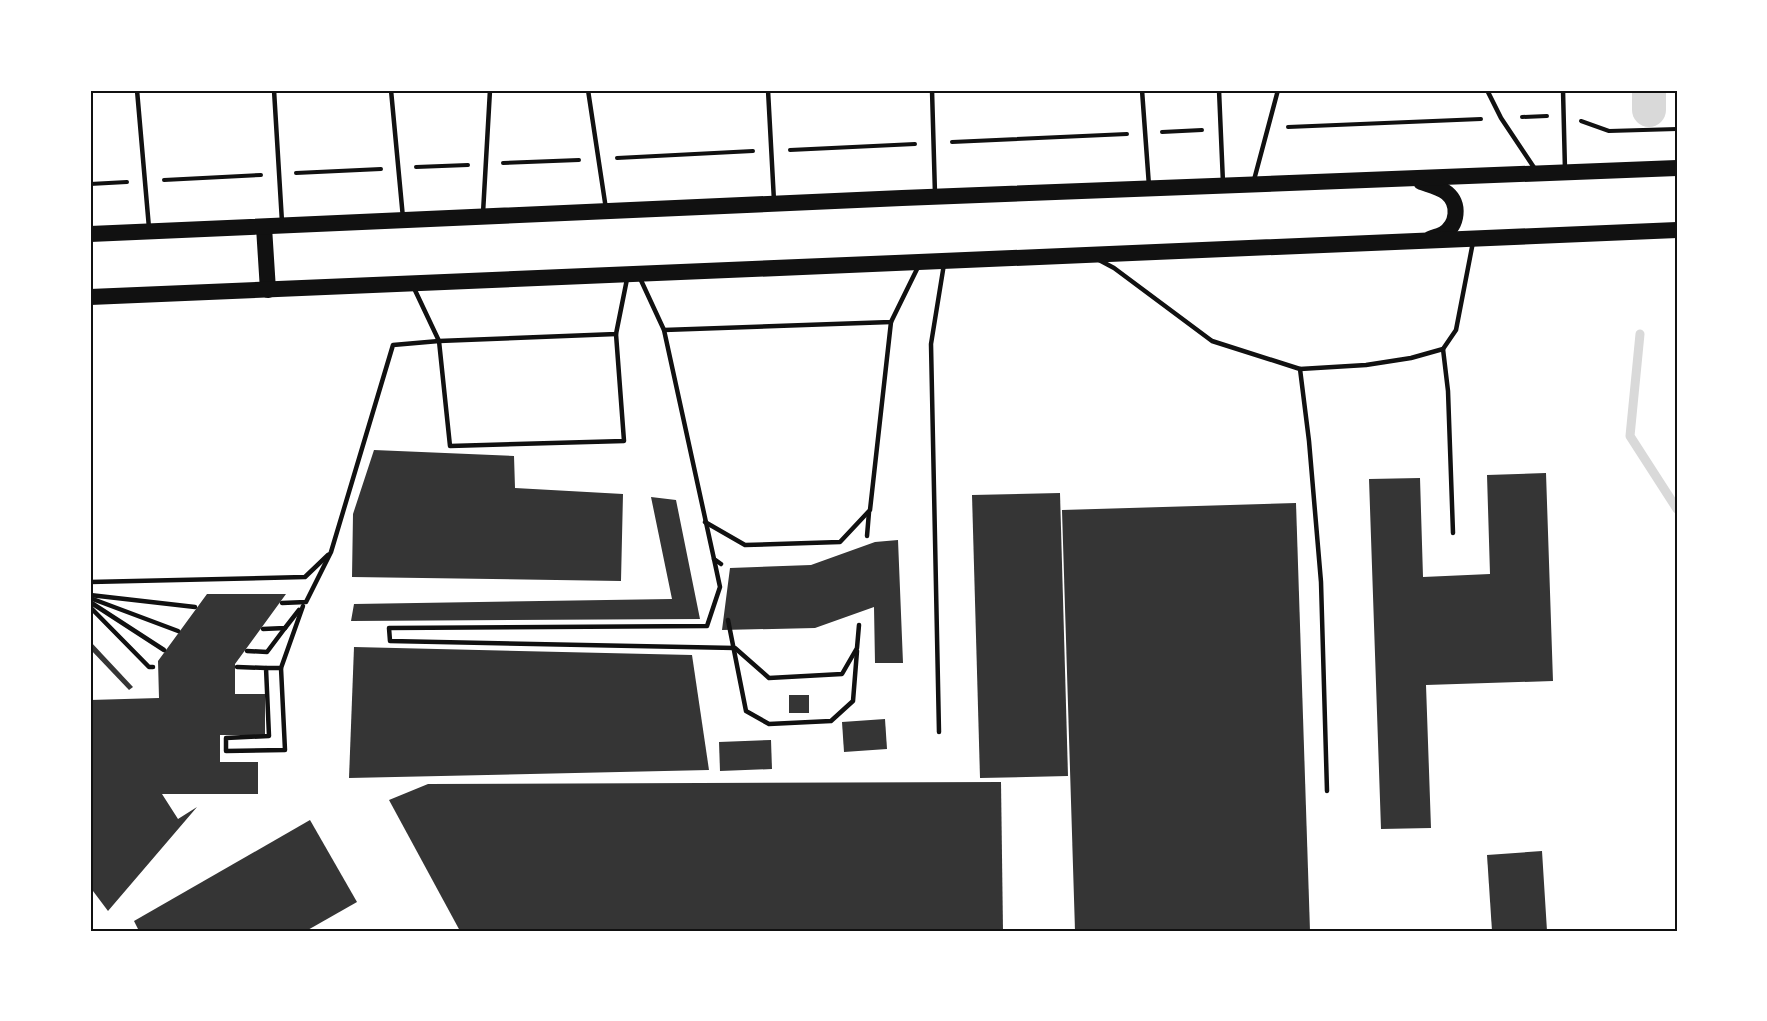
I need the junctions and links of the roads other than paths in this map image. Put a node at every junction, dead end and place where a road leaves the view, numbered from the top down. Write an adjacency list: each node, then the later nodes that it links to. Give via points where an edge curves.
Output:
1 (137, 90): 28 (lane)
2 (273, 90): 25 (lane)
3 (391, 90): 24 (lane)
4 (490, 90): 23 (lane)
5 (588, 90): 22 (lane)
6 (768, 90): 21 (lane)
7 (932, 90): 20 (lane)
8 (1142, 90): 19 (lane)
9 (1218, 90): 18 (lane)
10 (1278, 90): 17 (lane)
11 (1487, 90): 15 (lane)
12 (1563, 90): 14 (lane)
13 (1677, 168): 14 (highway)
14 (1566, 172): 15 (highway)
15 (1538, 174): 16 (highway)
16 (1411, 179): 17 (highway); 31 (highway, via 1448,194 1456,211 1443,234)
17 (1252, 185): 18 (highway)
18 (1223, 186): 19 (highway)
19 (1149, 189): 20 (highway)
20 (935, 197): 21 (highway)
21 (774, 204): 22 (highway)
22 (607, 211): 23 (highway)
23 (483, 217): 24 (highway)
24 (403, 220): 25 (highway)
25 (283, 226): 26 (highway)
26 (264, 227): 28 (highway); 37 (highway)
27 (1677, 230): 30 (highway)
28 (149, 232): 29 (highway)
29 (90, 234)
30 (1474, 239): 31 (highway); 43 (lane, via 1456,330)
31 (1423, 241): 32 (highway)
32 (1088, 255): 33 (highway); 44 (lane, via 1114,268 1212,341)
33 (945, 261): 34 (highway); 71 (lane, via 931,344)
34 (921, 262): 35 (highway); 39 (lane)
35 (633, 274): 36 (highway); 40 (lane); 41 (lane)
36 (412, 284): 37 (highway); 42 (lane)
37 (268, 290): 38 (highway)
38 (90, 297)
39 (891, 322): 40 (lane); 45 (lane)
40 (664, 330): 46 (lane)
41 (616, 334): 42 (lane); 42 (lane, via 624,441 450,446)
42 (439, 341): 49 (lane, via 393,345)
43 (1443, 349): 44 (lane, via 1366,365); 47 (lane)
44 (1300, 369): 72 (lane, via 1321,582)
45 (870, 510): 46 (lane, via 840,542 745,545); 48 (lane)
46 (705, 522): 50 (lane)
47 (1453, 533)
48 (867, 536)
49 (331, 552): 52 (lane, via 305,577); 55 (lane)
50 (714, 559): 51 (lane); 63 (lane, via 720,586 707,626 389,628 390,641)
51 (721, 564)
52 (90, 582)
53 (90, 598): 57 (lane); 62 (lane); 65 (lane)
54 (282, 603): 55 (lane)
55 (305, 604): 60 (lane); 70 (lane)
56 (90, 607): 67 (lane)
57 (195, 608)
58 (728, 620): 63 (lane)
59 (860, 625): 64 (lane)
60 (285, 628): 61 (lane); 66 (lane, via 267,652)
61 (263, 629)
62 (178, 631)
63 (735, 648): 64 (lane, via 770,678 842,674); 64 (lane, via 746,711 769,724 831,721 853,701)
64 (857, 648)
65 (164, 650)
66 (247, 651)
67 (153, 667)
68 (237, 667): 69 (lane)
69 (266, 668): 70 (lane); 70 (lane, via 269,736 226,738 226,751 285,750)
70 (281, 668)
71 (939, 732)
72 (1327, 791)

